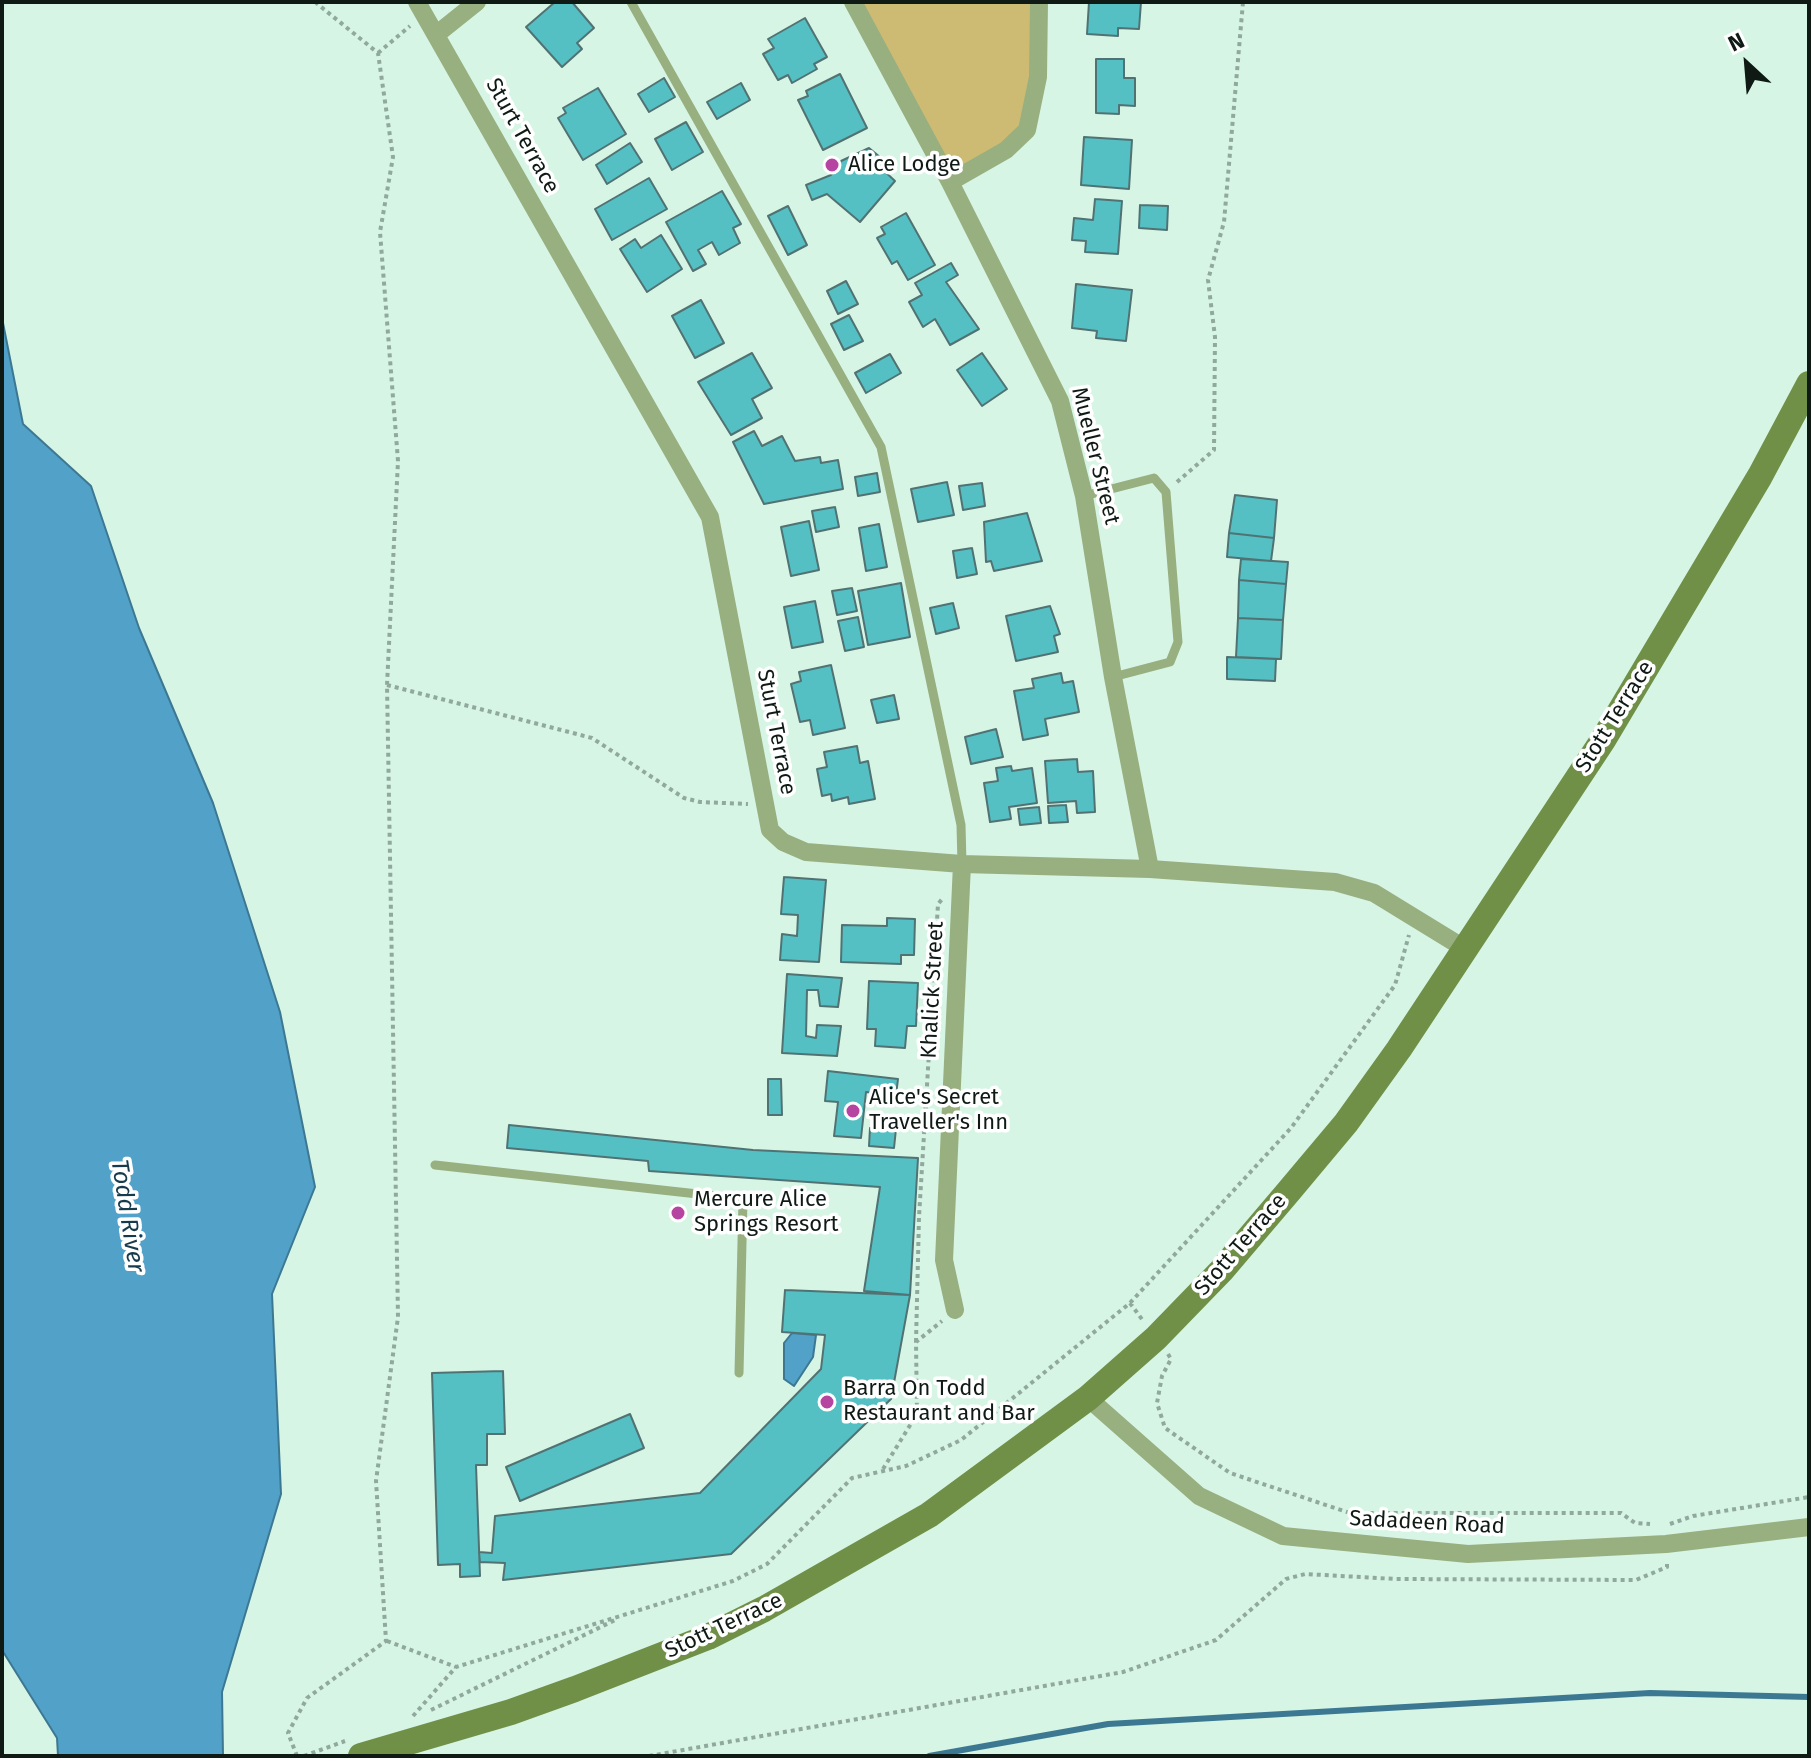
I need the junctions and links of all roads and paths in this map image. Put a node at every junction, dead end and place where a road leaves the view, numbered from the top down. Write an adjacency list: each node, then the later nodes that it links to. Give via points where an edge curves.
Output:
1 (315, 2): 14 (path, via 378,53 393,157 380,232 398,461)
2 (417, 2): 8 (street, Sturt Terrace)
3 (477, 2): 8 (street)
4 (631, 2): 16 (lane, via 881,447 961,825)
5 (853, 2): 9 (street, Mueller Street)
6 (1039, 2): 9 (street, via 1038,77 1027,130 1006,150)
7 (1243, 2): 11 (path, via 1224,222 1208,280 1215,337 1214,450)
8 (437, 34): 15 (street, Sturt Terrace, via 710,517)
9 (950, 182): 12 (street, Mueller Street, via 1048,372)
10 (1809, 384): 20 (main road, Stott Terrace, via 1611,727)
11 (1166, 492): 12 (lane, via 1154,478); 13 (lane, via 1178,642 1170,662)
12 (1084, 496): 13 (street, Mueller Street)
13 (1113, 677): 17 (street, Mueller Street)
14 (387, 685): 15 (path, via 592,738 684,798); 33 (path, via 398,1317 376,1481)
15 (765, 804): 16 (street, Sturt Terrace, via 770,830 806,852)
16 (962, 864): 17 (street, Sturt Terrace); 18 (street, Khalick Street)
17 (1150, 869): 19 (street, Sturt Terrace, via 1335,882 1374,893)
18 (961, 887): 23 (street, Khalick Street, via 944,1260); 25 (path, via 938,904)
19 (1415, 917): 20 (street, Sturt Terrace); 22 (path, via 1395,985 1300,1116)
20 (1467, 950): 24 (main road, Stott Terrace, via 1346,1123 1221,1271)
21 (435, 1165): 26 (lane, via 743,1199)
22 (1130, 1303): 24 (path); 28 (path, via 961,1440 906,1466)
23 (955, 1310): 25 (path)
24 (1156, 1338): 27 (main road, Stott Terrace); 31 (path, via 1171,1359 1157,1403 1165,1428 1230,1473 1350,1513 1621,1513)
25 (916, 1342): 28 (path, via 917,1414)
26 (739, 1373)
27 (1088, 1398): 31 (street, Sadadeen Road, via 1199,1496 1283,1536 1468,1554); 35 (main road, Stott Terrace, via 929,1515 736,1623 511,1712)
28 (883, 1469): 32 (path, via 852,1478 767,1564 733,1581)
29 (1809, 1497): 31 (path, via 1693,1516)
30 (1809, 1527): 31 (street, Sadadeen Road)
31 (1666, 1535): 38 (path, via 1667,1567 1636,1580 1305,1574 1286,1579 1216,1640 1123,1672)
32 (630, 1613): 34 (path); 34 (path, via 408,1722)
33 (386, 1641): 34 (path); 36 (path, via 307,1698 288,1733)
34 (456, 1667)
35 (360, 1746): 37 (path)
36 (297, 1756)
37 (304, 1756)
38 (649, 1756)

